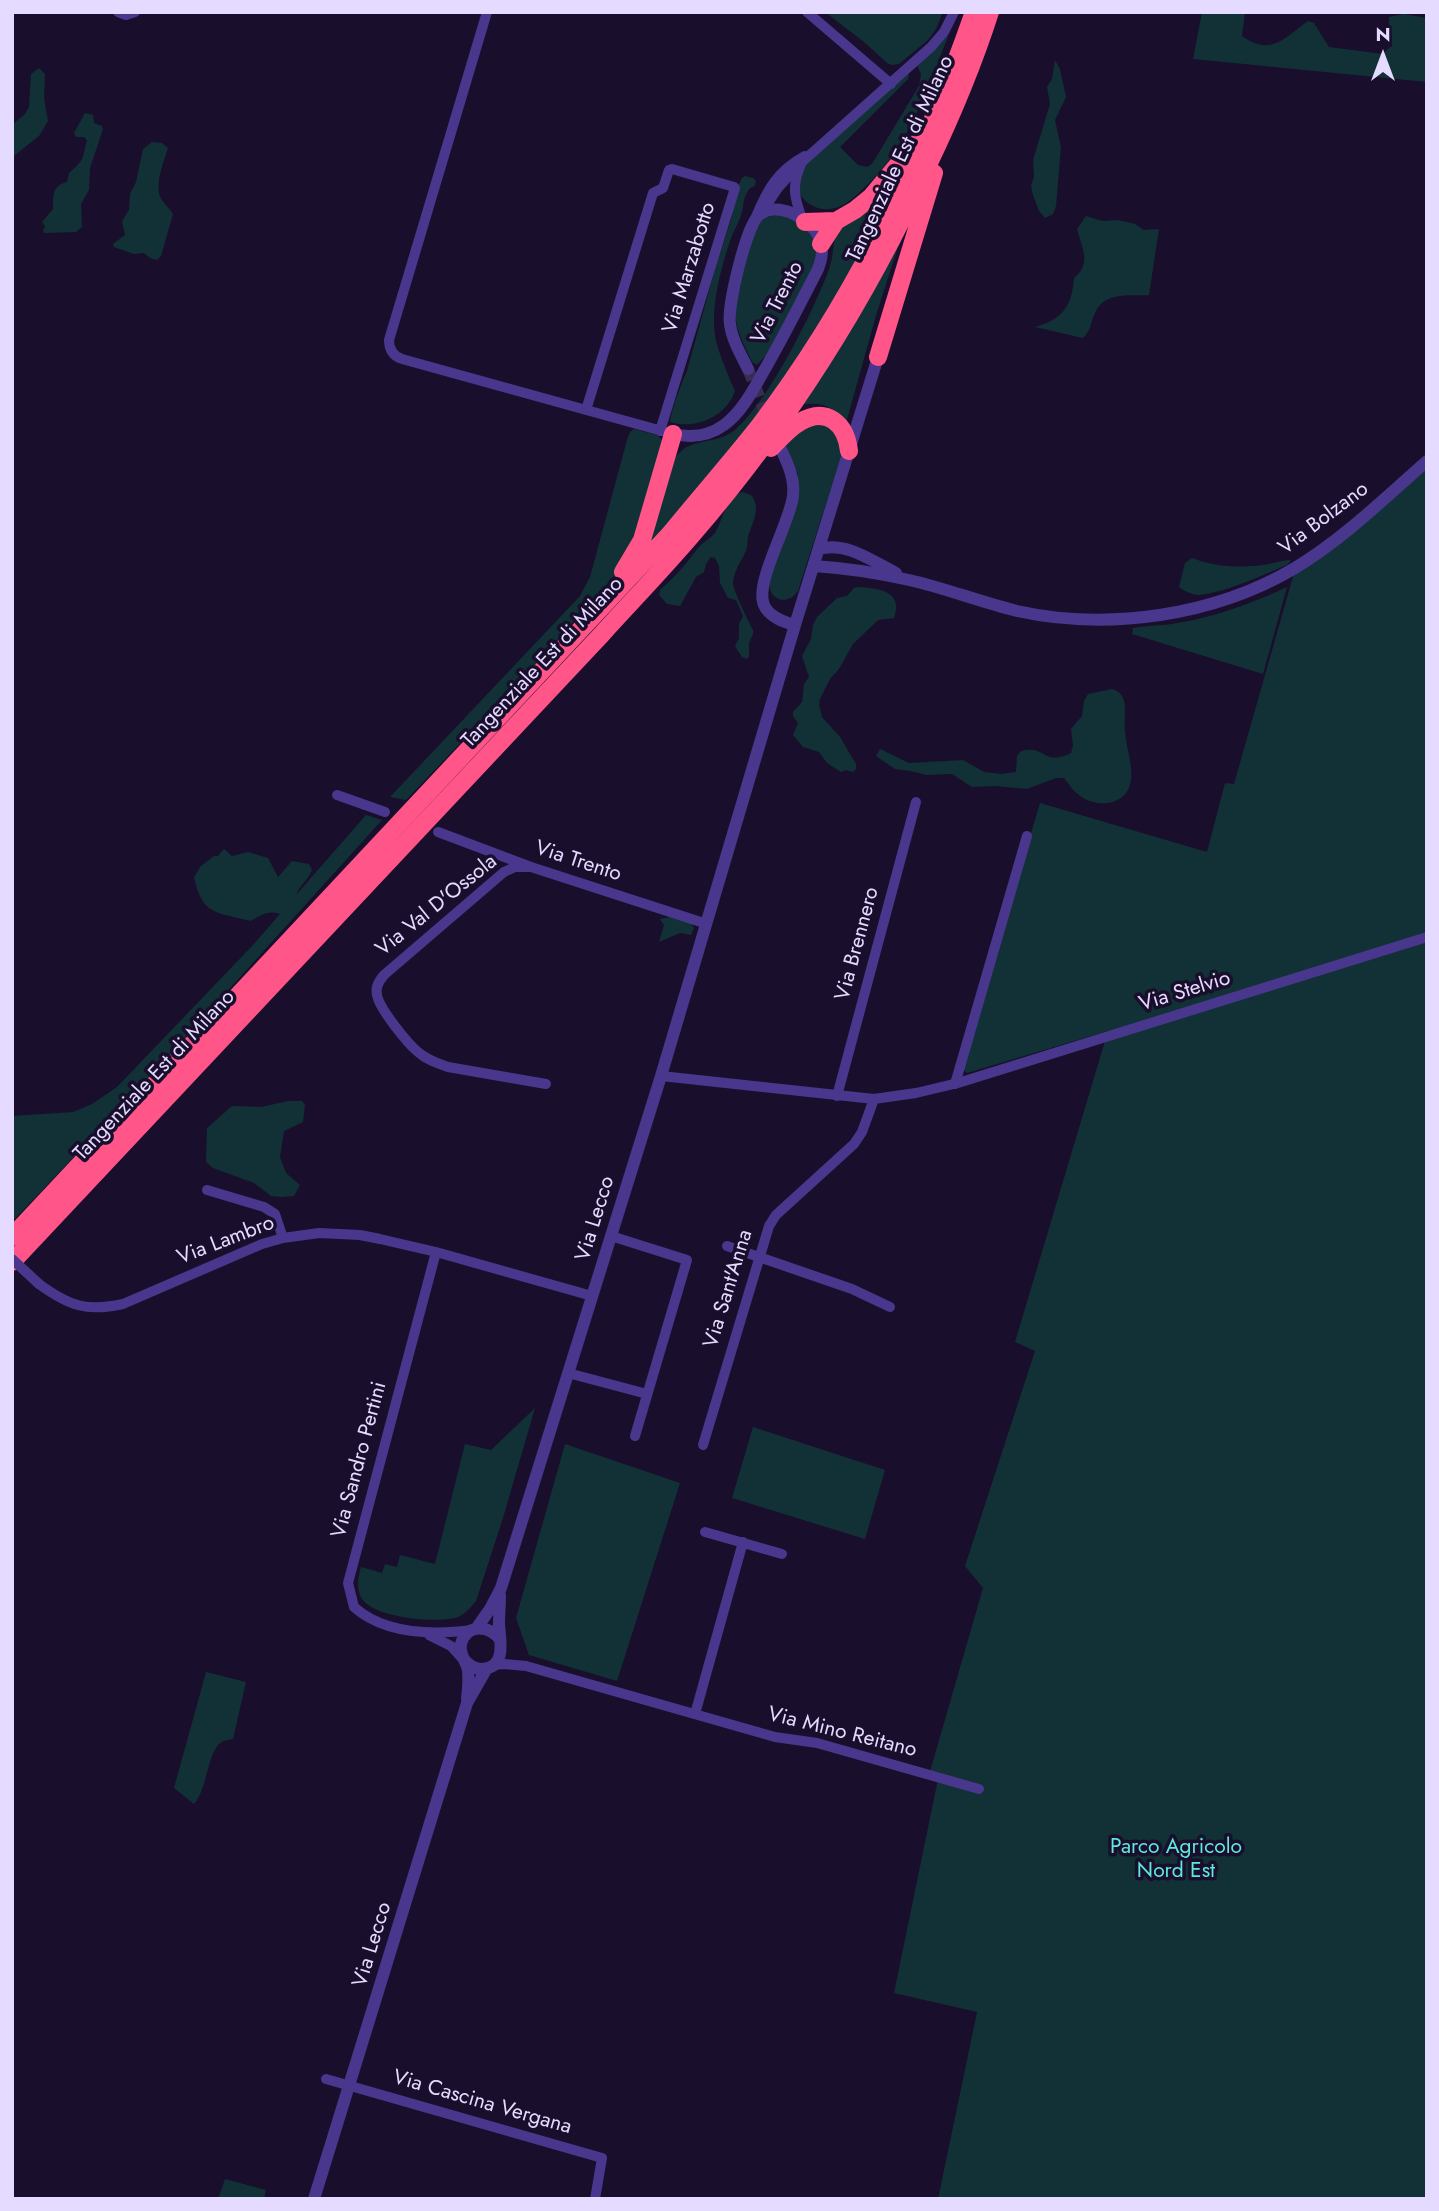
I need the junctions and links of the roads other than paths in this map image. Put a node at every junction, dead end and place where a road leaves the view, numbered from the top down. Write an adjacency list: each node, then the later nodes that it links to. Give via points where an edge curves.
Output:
1 (118, 12): 2 (street)
2 (135, 12)
3 (487, 12): 19 (street, via 390,350 402,359)
4 (807, 12): 8 (street)
5 (954, 12): 8 (street, via 931,47)
6 (974, 12): 9 (highway, Tangenziale Est di Milano)
7 (990, 12): 9 (highway, Tangenziale Est di Milano)
8 (891, 84): 10 (street)
9 (940, 123): 14 (highway, via 871,197); 17 (highway, via 921,220); 24 (highway, Tangenziale Est di Milano, via 900,226 828,351); 29 (highway, Tangenziale Est di Milano, via 831,321 766,416 669,535)
10 (812, 152): 11 (street); 13 (street, via 771,184)
11 (802, 162): 12 (street, via 772,196); 15 (street, via 794,189)
12 (770, 211): 13 (street); 15 (street, via 787,211)
13 (755, 220): 18 (street, Via Trento, via 729,313)
14 (836, 221): 15 (highway); 16 (highway)
15 (804, 222): 16 (street, Via Trento)
16 (821, 244): 20 (street, Via Trento, via 818,269 739,410 725,425 705,435)
17 (878, 357): 22 (street)
18 (748, 369)
19 (586, 410): 20 (street); 20 (street, Via Marzabotto, via 653,193 663,188 672,169 735,188)
20 (667, 433): 29 (highway, via 645,529 634,556)
21 (781, 449): 28 (street, via 792,478 793,498 762,598 769,612)
22 (849, 451): 24 (highway, via 840,425 830,418 809,417); 25 (street)
23 (1427, 461): 27 (street, Via Bolzano, via 1293,569 1246,591 1192,608 1133,618 1065,618 1015,610)
24 (731, 487): 50 (highway, Tangenziale Est di Milano, via 603,634)
25 (819, 549): 26 (street); 27 (street, via 852,551)
26 (814, 566): 27 (street); 28 (street)
27 (908, 580)
28 (795, 625): 36 (street)
29 (548, 665): 45 (highway, Tangenziale Est di Milano)
30 (337, 795): 32 (street)
31 (916, 802): 41 (street, Via Brennero)
32 (385, 812)
33 (438, 832): 35 (street, Via Trento)
34 (1027, 836): 40 (street)
35 (531, 867): 36 (street, Via Trento); 39 (street, Via Val D'Ossola, via 504,872 384,975 376,991 380,1004 411,1046 432,1061)
36 (706, 924): 38 (street)
37 (1427, 937): 40 (street, Via Stelvio)
38 (661, 1076): 41 (street, Via Stelvio); 44 (street, Via Lecco)
39 (545, 1084)
40 (955, 1084): 42 (street, Via Stelvio)
41 (837, 1096): 42 (street, Via Stelvio)
42 (874, 1099): 49 (street, Via Sant'Anna, via 854,1144 776,1215)
43 (207, 1190): 46 (street, via 264,1207 275,1214)
44 (611, 1236): 51 (street, Via Lecco); 54 (street, via 687,1260)
45 (12, 1237)
46 (283, 1238): 48 (street, Via Lambro, via 319,1233 360,1235); 50 (street, Via Lambro, bridge, via 108,1307 82,1307 57,1298)
47 (727, 1246): 49 (street)
48 (436, 1252): 51 (street, Via Lambro); 62 (street, Via Sandro Pertini, via 348,1583 354,1607 374,1622)
49 (758, 1256): 52 (street); 56 (street, Via Sant'Anna)
50 (12, 1261)
51 (592, 1296): 53 (street, Via Lecco)
52 (890, 1307)
53 (568, 1373): 54 (street); 60 (street, Via Lecco)
54 (647, 1394): 55 (street)
55 (635, 1436)
56 (703, 1444)
57 (705, 1532): 58 (street)
58 (743, 1542): 59 (street); 68 (street)
59 (782, 1555)
60 (501, 1588): 61 (street, Via Lecco); 63 (street, Via Lecco)
61 (474, 1629): 62 (street); 63 (street, via 493,1631); 64 (street, Via Lecco, via 461,1645)
62 (422, 1632): 64 (street, via 451,1646)
63 (501, 1644): 65 (street, Via Mino Reitano, via 514,1661); 66 (street, Via Lecco, via 498,1661)
64 (463, 1658): 66 (street, via 476,1668); 67 (street, Via Lecco, via 468,1670)
65 (526, 1666): 66 (street, Via Mino Reitano); 68 (street, Via Mino Reitano)
66 (490, 1667): 67 (street, Via Lecco)
67 (467, 1703): 71 (street, Via Lecco)
68 (695, 1714): 69 (street, Via Mino Reitano)
69 (979, 1789)
70 (326, 2079): 71 (street, Via Cascina Vergana)
71 (350, 2086): 72 (street, Via Lecco); 73 (street, Via Cascina Vergana, via 602,2158)
72 (314, 2199)
73 (595, 2199)

